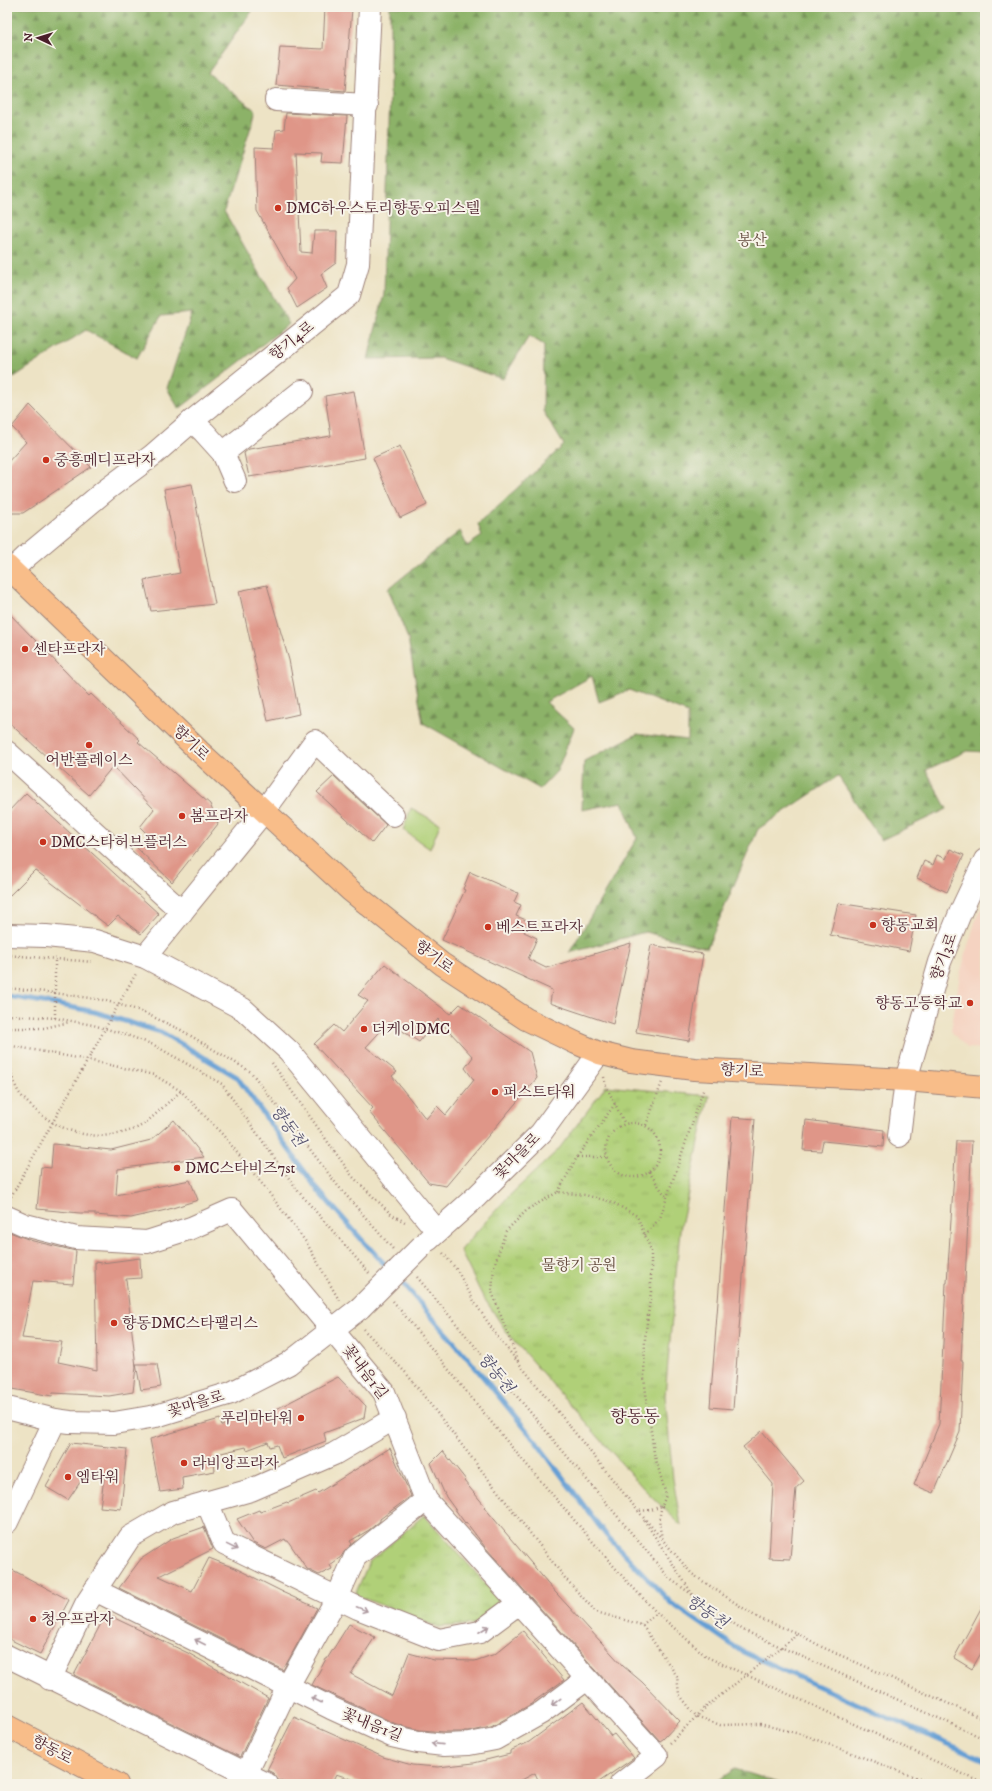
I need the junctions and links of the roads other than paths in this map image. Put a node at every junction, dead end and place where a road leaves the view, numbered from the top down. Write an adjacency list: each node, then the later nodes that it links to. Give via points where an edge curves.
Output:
1 (370, 7): 3 (street, 향기4로)
2 (276, 100): 3 (street)
3 (366, 105): 5 (street, 향기4로, via 358,264 349,295)
4 (302, 391): 6 (street)
5 (192, 421): 6 (street); 8 (street, 향기4로)
6 (223, 453): 7 (street)
7 (235, 481)
8 (8, 570): 10 (main road, 향기로)
9 (7, 752): 13 (street)
10 (264, 811): 11 (street, via 315,741); 13 (street); 16 (main road, 향기로, via 351,891 442,964 526,1019)
11 (394, 815)
12 (985, 860): 17 (street, 향기3로, via 960,911 940,962)
13 (182, 912): 15 (street)
14 (7, 935): 15 (street, via 95,941)
15 (139, 969): 21 (street, via 243,1009 289,1051)
16 (599, 1053): 17 (main road, 향기로, via 631,1061 694,1069); 21 (street, 꽃마을로, via 541,1133)
17 (906, 1080): 18 (main road, 향기로); 19 (street, 향기3로)
18 (985, 1087)
19 (899, 1136)
20 (7, 1217): 22 (street, 꽃내음1길, via 25,1225 76,1238 147,1242 191,1228 232,1210)
21 (437, 1231): 22 (street, 꽃마을로, bridge, via 361,1317)
22 (332, 1328): 24 (street, 꽃내음1길, via 384,1392); 25 (street, 꽃마을로, via 288,1364 231,1393 156,1416 114,1423)
23 (7, 1408): 25 (street, 꽃마을로)
24 (395, 1418): 26 (street, 꽃내음1길); 27 (street, 꽃내음1길, via 334,1454 251,1490)
25 (55, 1420): 28 (street)
26 (426, 1500): 30 (street, via 355,1557); 31 (street, 꽃내음1길)
27 (207, 1502): 29 (street, 꽃내음1길, via 173,1512 130,1537); 30 (street, one-way to 30, via 224,1543)
28 (7, 1522)
29 (95, 1590): 33 (street, 꽃내음1길); 35 (street, 꽃내음1길, one-way to 29)
30 (337, 1598): 31 (street, one-way to 31, via 440,1640 480,1632); 35 (street)
31 (519, 1603): 34 (street, 꽃내음1길)
32 (7, 1656): 33 (street)
33 (50, 1679): 37 (street)
34 (587, 1679): 35 (street, 꽃내음1길, one-way to 35, via 541,1713 495,1739 444,1745 392,1736); 40 (street, 꽃내음1길, via 657,1756)
35 (288, 1686): 37 (street)
36 (7, 1726): 38 (main road, 향동로)
37 (246, 1774): 39 (street)
38 (118, 1784)
39 (266, 1784)
40 (621, 1784)

